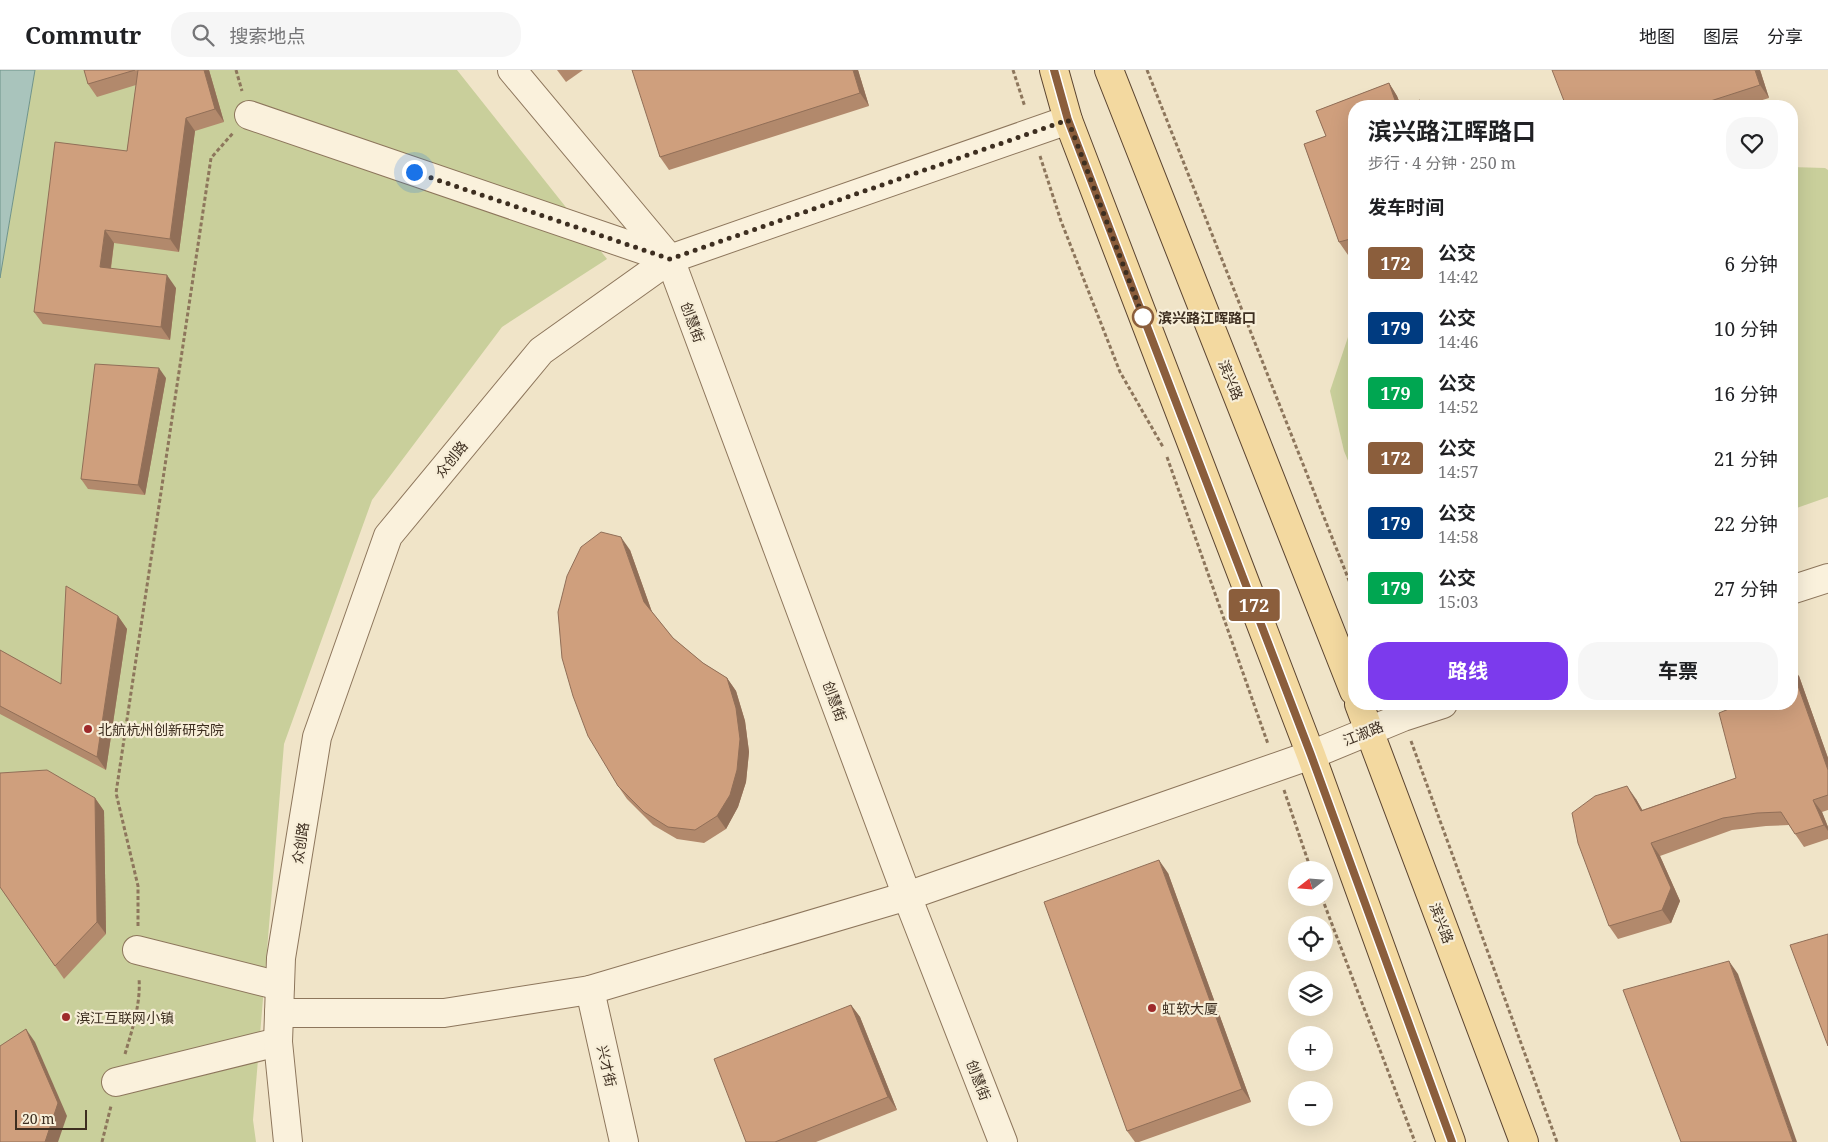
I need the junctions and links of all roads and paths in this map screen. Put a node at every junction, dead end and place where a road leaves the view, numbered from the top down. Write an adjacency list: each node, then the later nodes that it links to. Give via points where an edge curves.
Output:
1 (236, 70): 7 (path)
2 (512, 70): 10 (street, 创慧街)
3 (1012, 70): 9 (path)
4 (1054, 70): 8 (main road)
5 (1109, 70): 14 (main road, 滨兴路)
6 (1147, 70): 11 (path)
7 (249, 116): 10 (street); 24 (path, via 211,158 116,793 138,886)
8 (1068, 120): 9 (street, 众创路); 19 (main road)
9 (1033, 132): 10 (street, 众创路); 20 (path, via 1061,221 1120,372 1163,446)
10 (670, 259): 22 (street, 创慧街); 25 (street, 众创路, via 541,351 388,536 317,737 281,958)
11 (1348, 578)
12 (1828, 578): 13 (street)
13 (1798, 588)
14 (1348, 675)
15 (1361, 710): 18 (main road, 滨兴路)
16 (1425, 710): 17 (street, 江淑路)
17 (1403, 717): 18 (street, 江淑路); 37 (path)
18 (1370, 731): 19 (street, 江淑路); 36 (main road, 滨兴路)
19 (1311, 755): 20 (street, 江淑路); 35 (main road)
20 (1276, 767): 21 (path); 22 (street, 江淑路)
21 (1308, 861)
22 (907, 896): 26 (street, 江淑路); 33 (street, 创慧街)
23 (1325, 906): 34 (path)
24 (137, 950): 25 (street); 29 (path, via 140,987 134,1025)
25 (280, 986): 27 (street, 众创路)
26 (590, 990): 27 (street, 江淑路, via 444,1013); 32 (street, 兴才街)
27 (279, 1012): 28 (street, 众创路)
28 (278, 1042): 29 (street); 31 (street, 众创路)
29 (116, 1082): 30 (path)
30 (102, 1142)
31 (288, 1142)
32 (624, 1142)
33 (1003, 1142)
34 (1415, 1142)
35 (1452, 1142)
36 (1524, 1142)
37 (1557, 1142)

